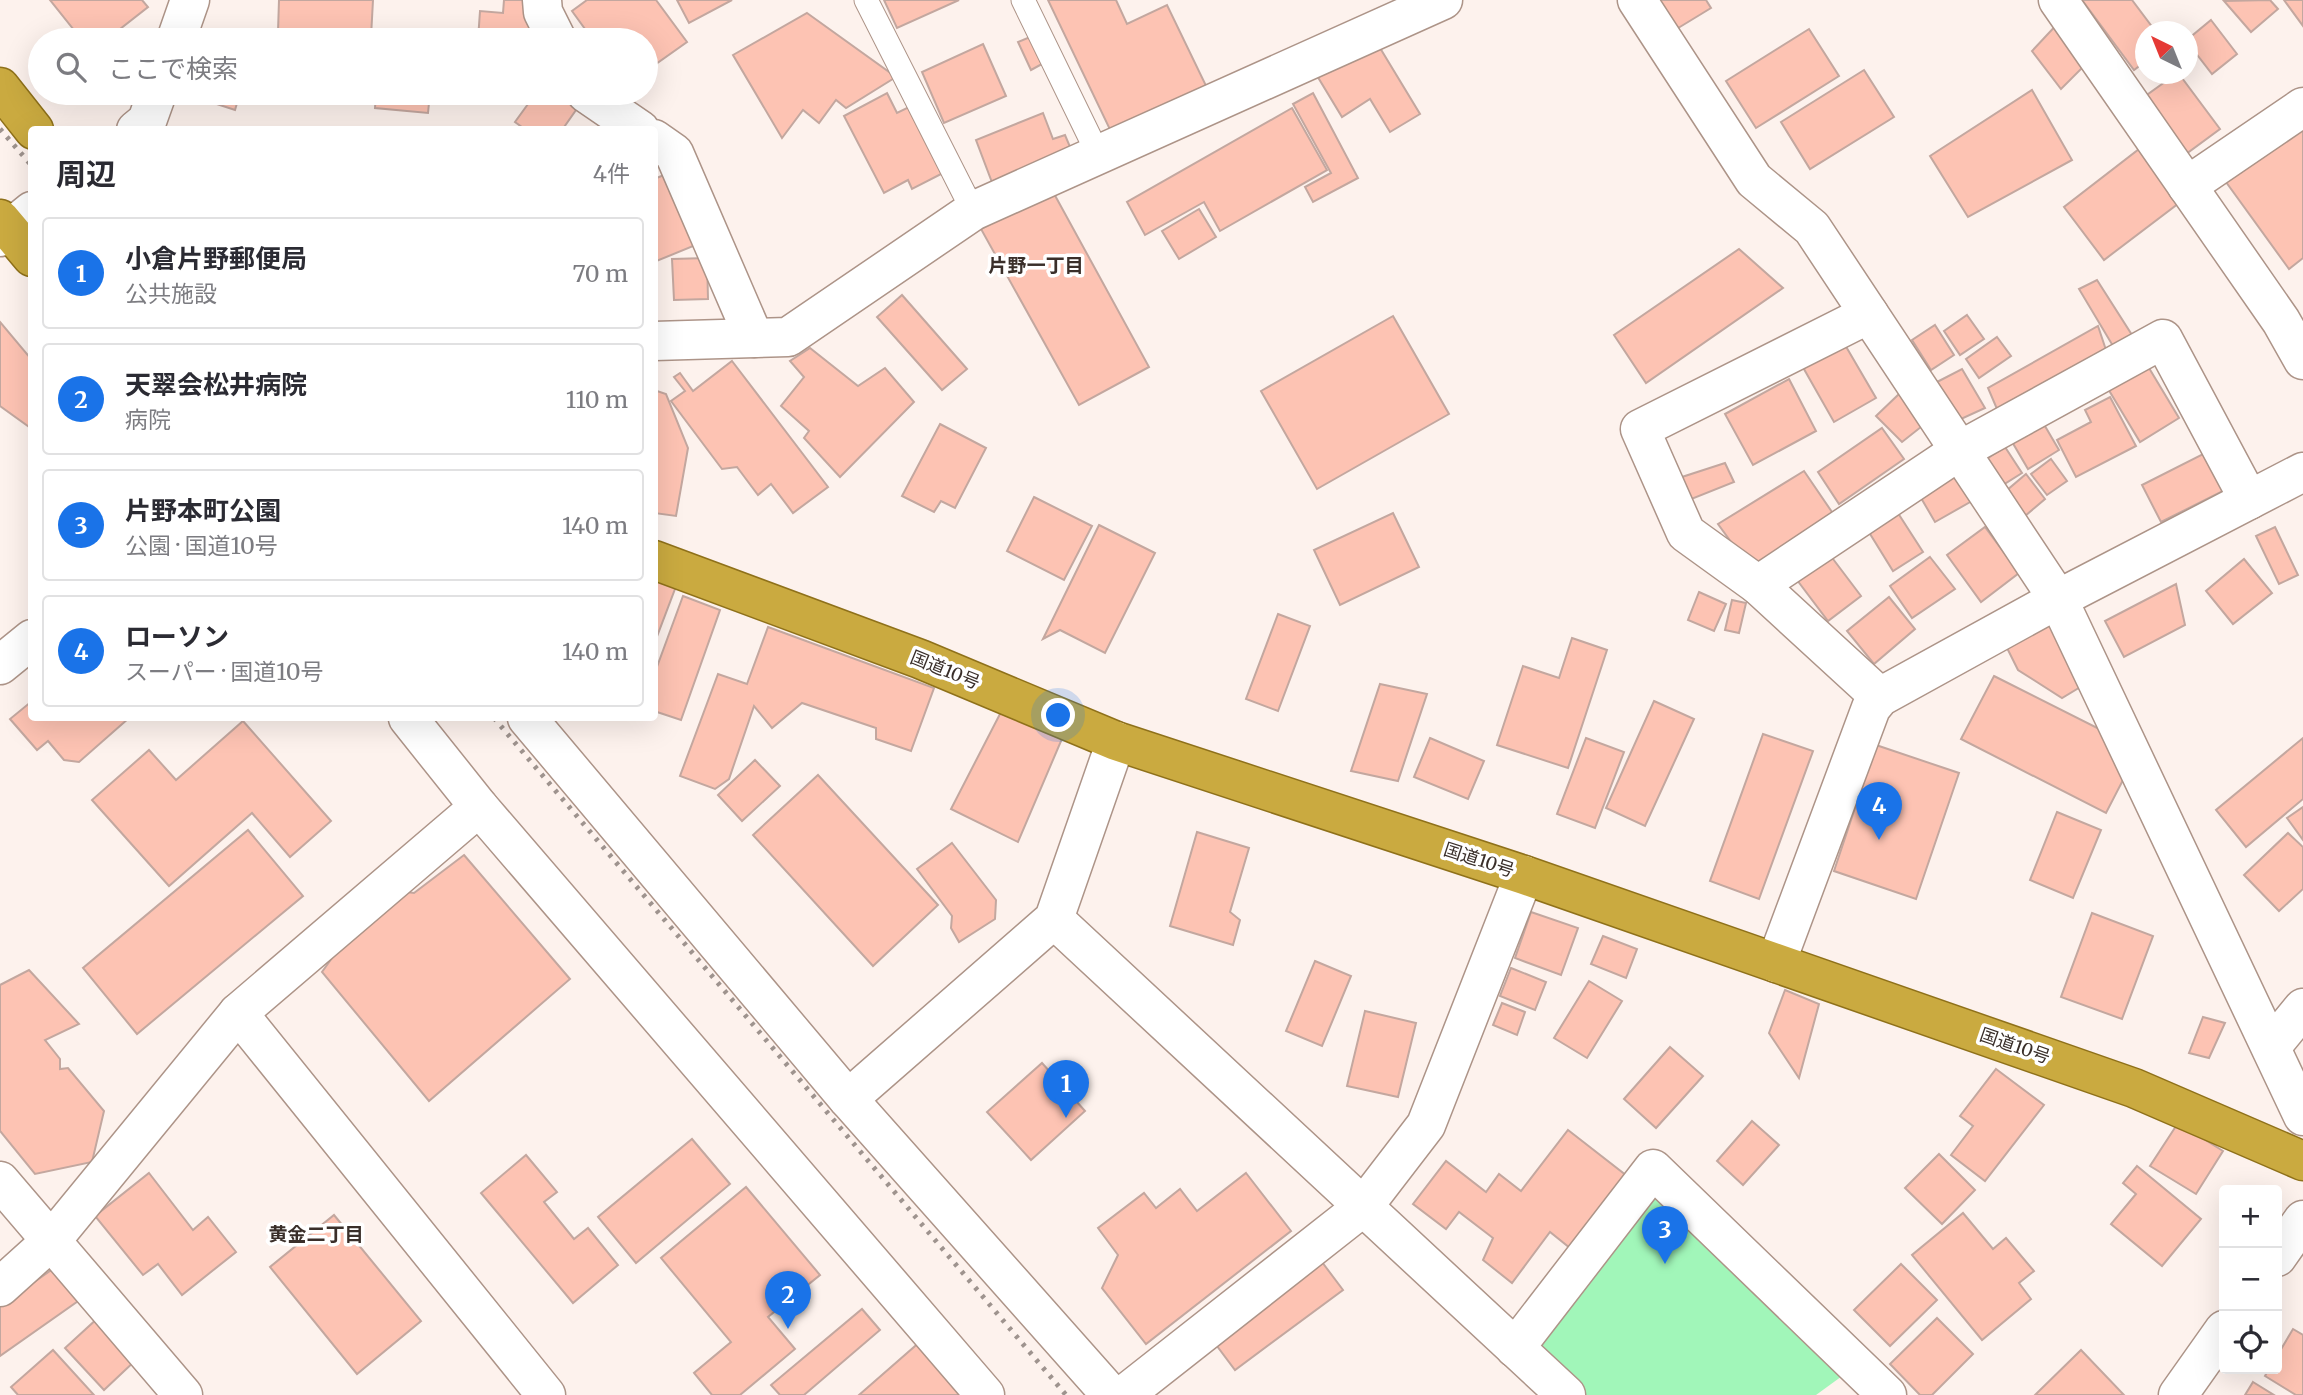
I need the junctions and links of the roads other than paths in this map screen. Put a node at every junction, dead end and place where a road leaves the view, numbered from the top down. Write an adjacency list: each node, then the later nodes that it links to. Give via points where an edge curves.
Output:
1 (190, 0): 8 (street)
2 (542, 0): 9 (street)
3 (866, 0): 20 (lane)
4 (1023, 0): 18 (lane)
5 (1443, 0): 18 (street)
6 (1637, 0): 21 (street, via 1754,180 1812,228)
7 (2057, 0): 19 (street)
8 (180, 28)
9 (551, 28)
10 (0, 87): 14 (highway)
11 (153, 105): 15 (street)
12 (604, 105): 16 (street)
13 (2303, 107): 19 (street)
14 (31, 126)
15 (141, 126)
16 (634, 126)
17 (658, 142): 22 (street, via 674,153)
18 (1099, 156): 20 (street)
19 (2187, 186): 24 (street)
20 (973, 211): 22 (street, via 788,337)
21 (1869, 314): 25 (street); 29 (street, via 1640,429 1686,533)
22 (754, 338): 23 (street)
23 (658, 341)
24 (2303, 359)
25 (1959, 451): 27 (street, via 2163,339); 29 (street); 30 (street)
26 (2303, 472): 27 (street)
27 (2249, 500): 30 (street)
28 (658, 561): 36 (highway, 国道10号, via 920,659)
29 (1758, 585): 33 (street)
30 (2058, 599): 33 (street); 43 (street)
31 (28, 642): 32 (street)
32 (0, 664)
33 (1880, 697): 40 (street, via 1871,708)
34 (410, 721): 37 (street)
35 (530, 721): 44 (street)
36 (1116, 741): 38 (highway, 国道10号); 39 (street)
37 (479, 807): 42 (street); 57 (street)
38 (1524, 875): 40 (highway, 国道10号); 48 (street, via 1426,1125)
39 (1054, 919): 44 (street); 48 (street)
40 (1776, 963): 46 (highway, 国道10号, via 2134,1088)
41 (2303, 1008): 43 (street)
42 (238, 1013): 50 (street); 56 (street)
43 (2271, 1047): 45 (street)
44 (848, 1099): 58 (street)
45 (2303, 1116)
46 (2303, 1161)
47 (0, 1181): 50 (street)
48 (1363, 1208): 54 (street); 59 (street)
49 (2303, 1220): 51 (street)
50 (51, 1241): 52 (street); 55 (street)
51 (2282, 1249)
52 (0, 1287)
53 (2219, 1337): 62 (street)
54 (1515, 1348): 60 (street); 61 (street, via 1653,1169)
55 (178, 1393)
56 (546, 1395)
57 (985, 1395)
58 (1111, 1395)
59 (1124, 1395)
60 (1566, 1395)
61 (1887, 1395)
62 (2178, 1395)

